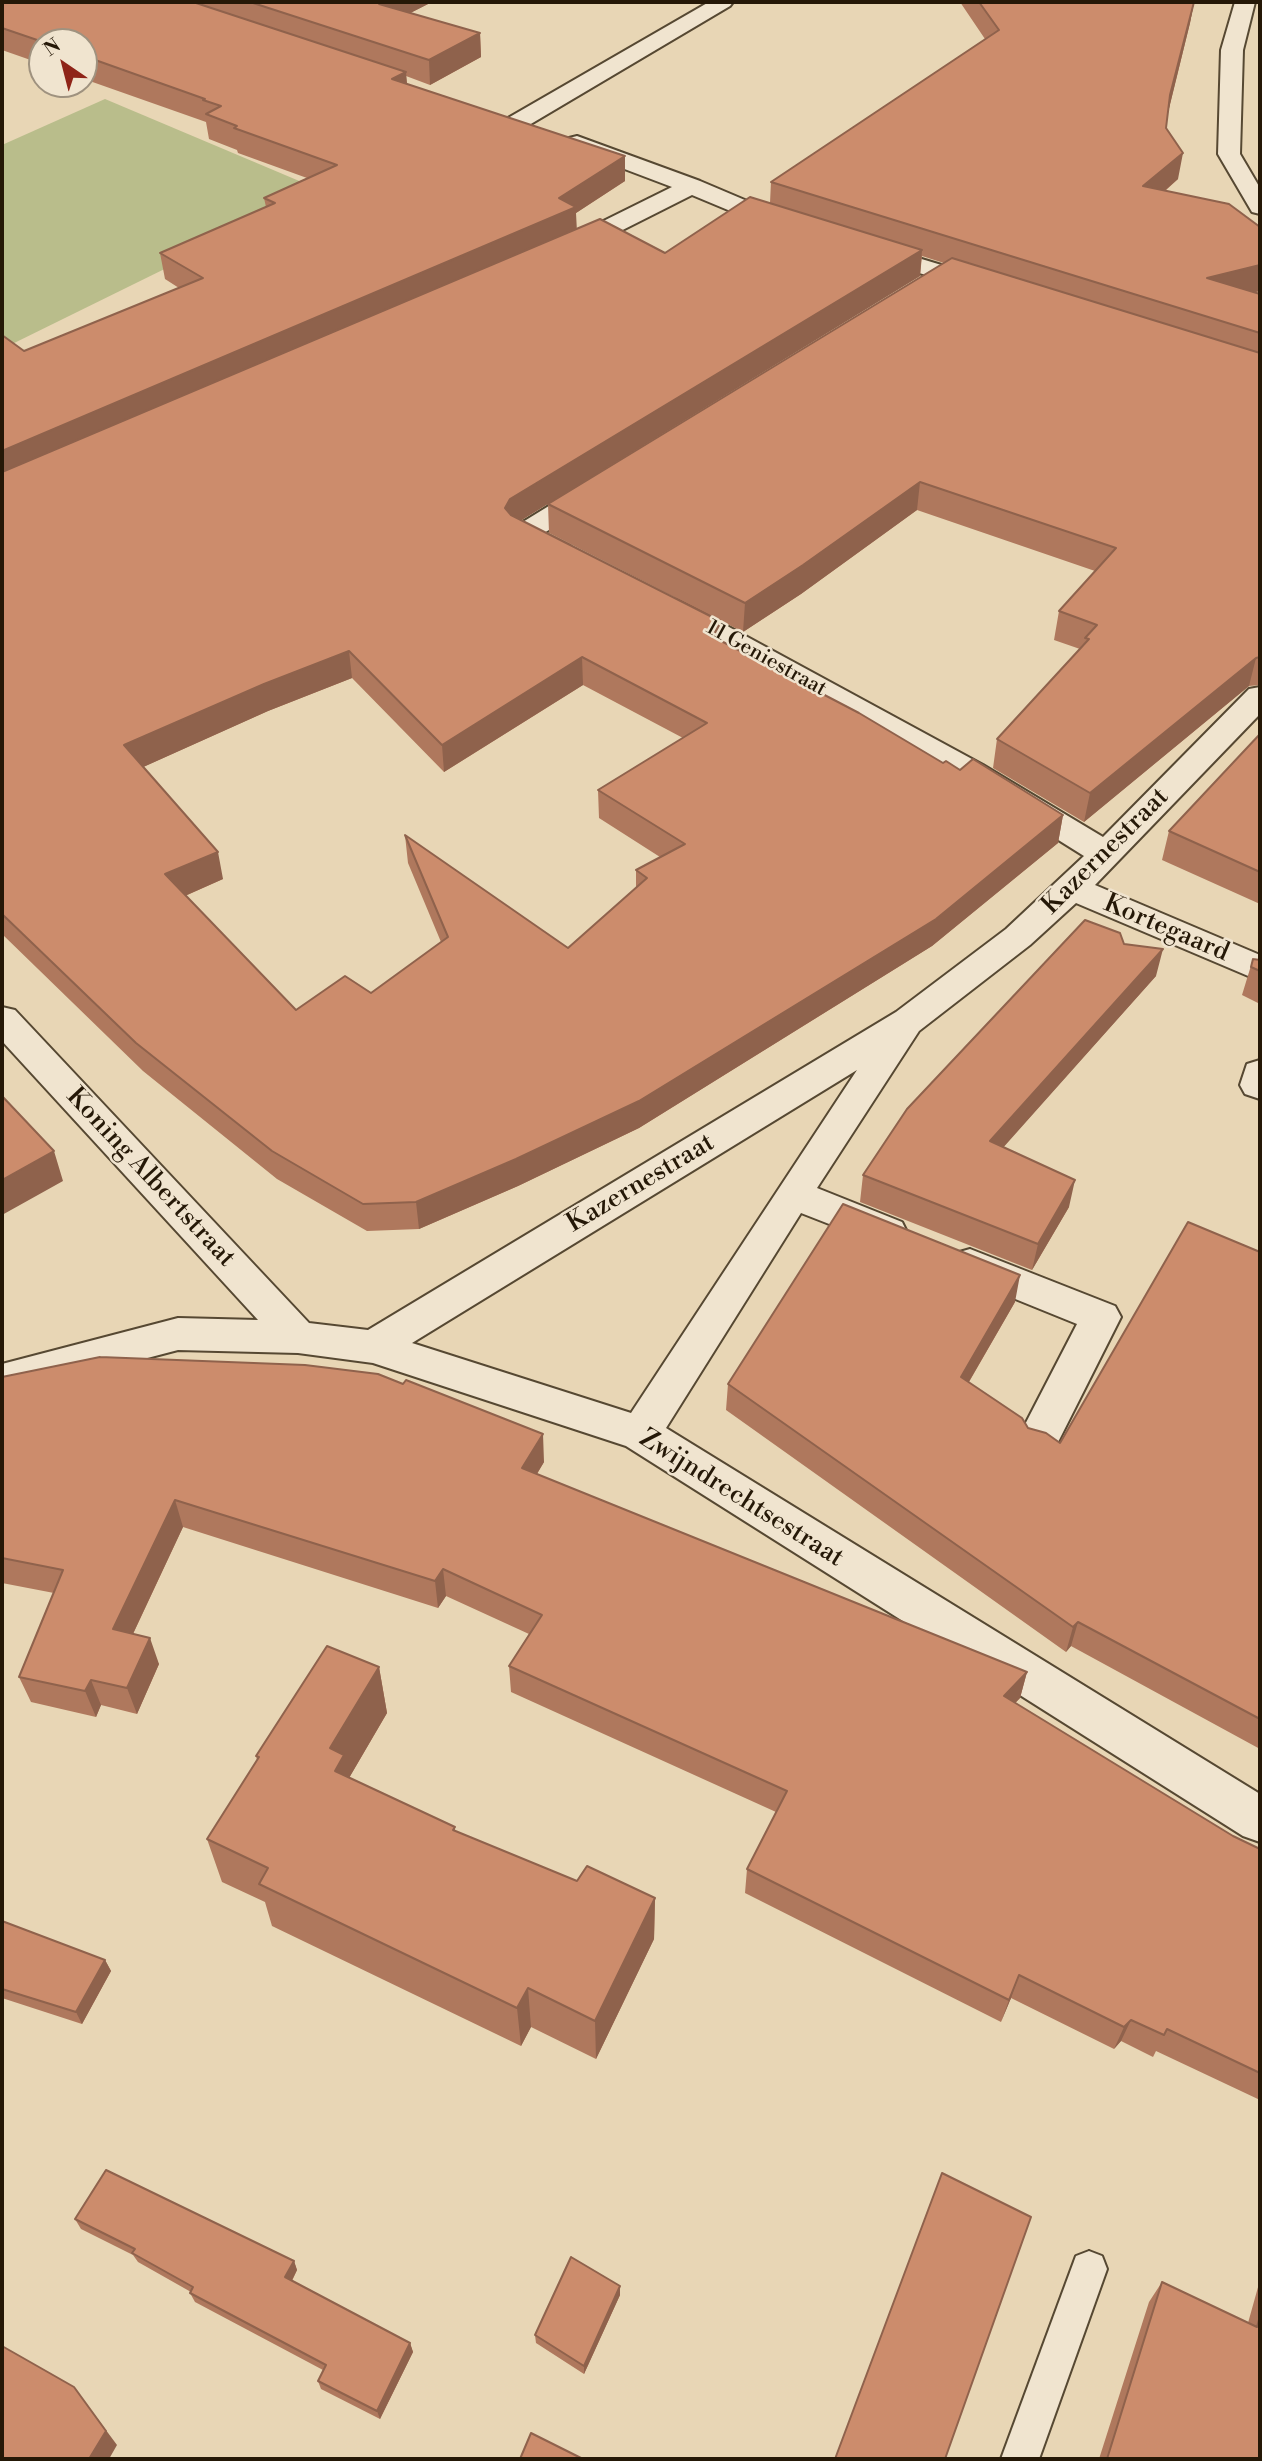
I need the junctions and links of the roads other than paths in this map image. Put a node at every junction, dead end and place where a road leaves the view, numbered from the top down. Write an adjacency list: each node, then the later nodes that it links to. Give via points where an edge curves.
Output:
1 (723, 2): 4 (street)
2 (1245, 2): 6 (street, via 1232,50 1230,154)
3 (493, 115): 4 (street)
4 (516, 122): 5 (street)
5 (692, 187): 7 (street); 9 (street)
6 (1260, 206)
7 (804, 231)
8 (856, 246): 10 (street)
9 (541, 260)
10 (946, 273): 11 (street); 12 (street)
11 (1009, 294)
12 (911, 295)
13 (617, 476): 14 (street, via 523,534)
14 (585, 564)
15 (646, 595): 17 (street, 11 Geniestraat, via 972,772)
16 (1260, 696): 17 (street, Kazernestraat)
17 (1106, 854): 18 (street, Kazernestraat)
18 (1072, 888): 19 (street, Kortegaard); 21 (street, Kazernestraat, via 1018,937)
19 (1260, 970)
20 (2, 1019): 25 (street, Koning Albertstraat)
21 (909, 1021): 24 (street, Kazernestraat); 26 (street, Kazernestraat)
22 (1260, 1073): 23 (street)
23 (1260, 1086)
24 (793, 1194): 28 (street, Kazernestraat); 29 (street, via 1101,1317)
25 (298, 1337): 26 (street, Zwijndrechtsestraat); 27 (street, Zwijndrechtsestraat, via 178,1334)
26 (373, 1347): 28 (street, Zwijndrechtsestraat)
27 (2, 1380)
28 (640, 1433): 30 (street, Zwijndrechtsestraat)
29 (1038, 1440)
30 (1260, 1820)
31 (1089, 2269): 32 (lane)
32 (1020, 2459)

